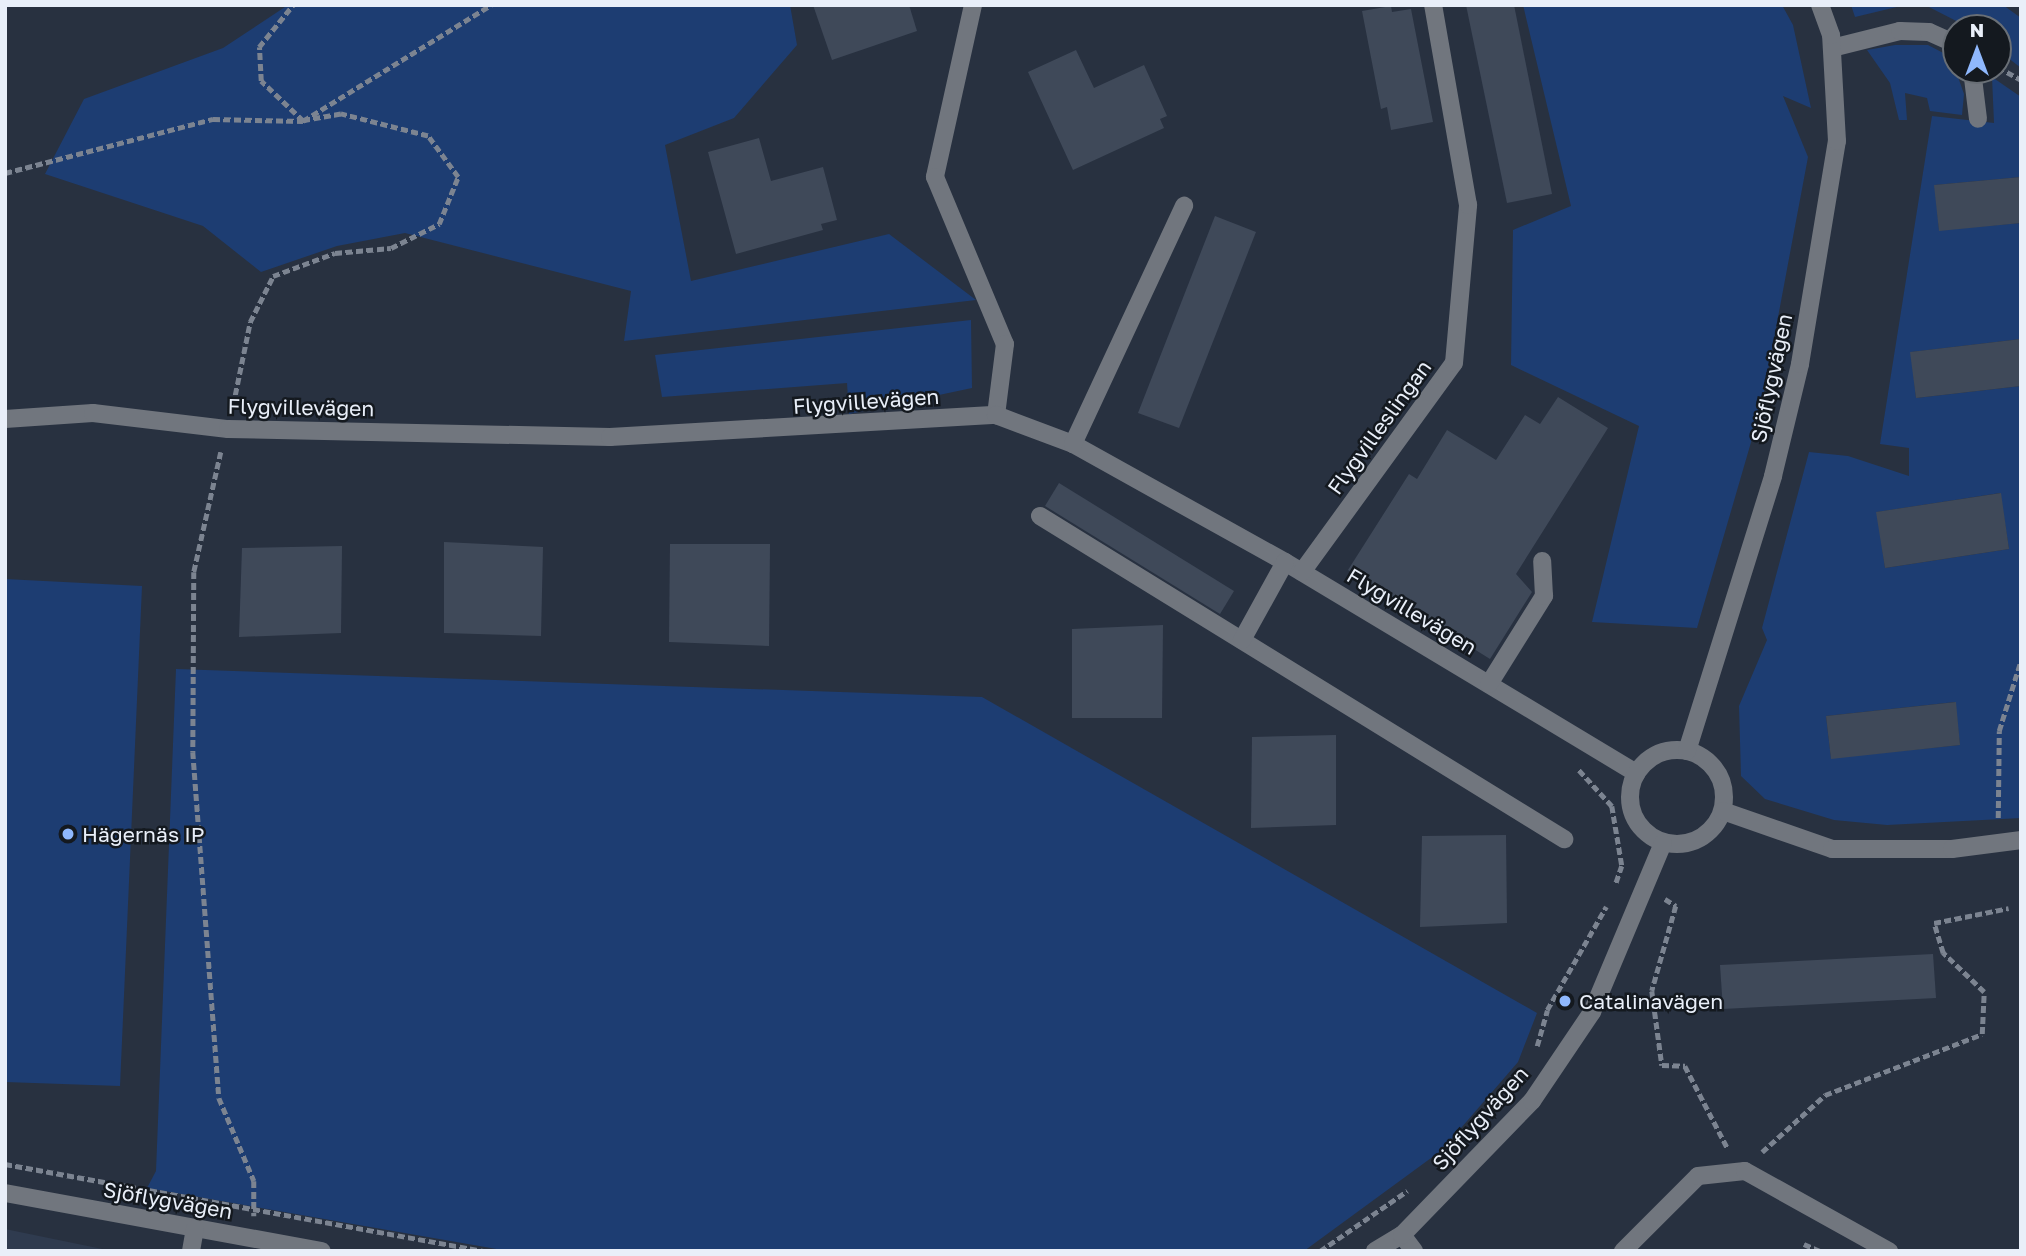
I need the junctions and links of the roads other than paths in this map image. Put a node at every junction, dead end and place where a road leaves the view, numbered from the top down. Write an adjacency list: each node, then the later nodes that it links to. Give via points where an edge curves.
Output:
1 (973, 5): 9 (street, via 935,177 1005,344)
2 (1433, 5): 15 (street, Flygvilleslingan, via 1468,205 1454,363)
3 (1820, 5): 5 (street, Sjöflygvägen)
4 (1942, 38): 5 (street, via 1929,32 1900,31)
5 (1832, 48): 18 (street, Sjöflygvägen, via 1837,141 1800,364 1773,476)
6 (1974, 84): 7 (street)
7 (1978, 119)
8 (1184, 206): 11 (street)
9 (996, 415): 10 (street, Flygvillevägen, via 623,437 228,429 93,413); 11 (street, Flygvillevägen)
10 (5, 419)
11 (1073, 444): 14 (street, Flygvillevägen)
12 (1040, 516): 16 (street)
13 (1542, 561): 17 (street, via 1544,596)
14 (1285, 562): 15 (street, Flygvillevägen); 16 (street)
15 (1302, 572): 17 (street, Flygvillevägen)
16 (1242, 640): 21 (street)
17 (1489, 684): 19 (street, Flygvillevägen)
18 (1687, 751): 19 (street, via 1658,754); 20 (street, via 1701,756 1722,780)
19 (1636, 773): 23 (street, via 1633,815)
20 (1723, 811): 22 (street, via 1832,849); 23 (street, via 1704,837)
21 (1564, 839)
22 (2021, 840)
23 (1663, 843): 26 (street, Sjöflygvägen, via 1592,1012 1532,1101)
24 (5, 1193): 25 (street, Sjöflygvägen)
25 (195, 1229): 27 (street); 28 (street, Sjöflygvägen)
26 (1402, 1235): 29 (street, Sjöflygvägen); 30 (street)
27 (191, 1251)
28 (322, 1251)
29 (1375, 1251)
30 (1414, 1251)
31 (1623, 1251): 32 (street, via 1698,1176 1745,1171)
32 (1889, 1251)

